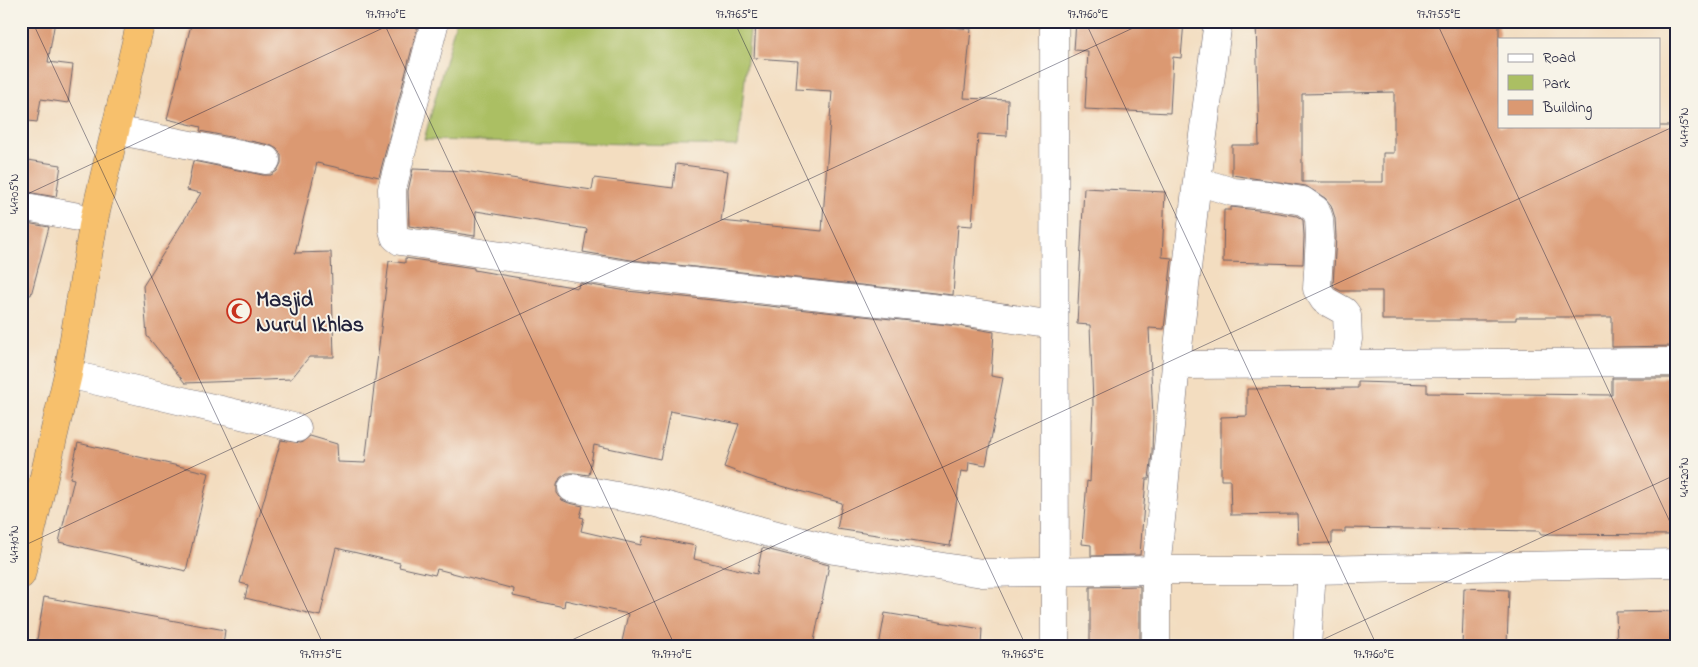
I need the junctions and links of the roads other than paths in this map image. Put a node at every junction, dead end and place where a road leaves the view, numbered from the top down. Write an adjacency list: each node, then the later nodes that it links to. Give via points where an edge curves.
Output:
1 (141, 21): 5 (highway)
2 (435, 21): 10 (street, via 392,189 393,230 400,241 629,274 960,311)
3 (1054, 21): 10 (street)
4 (1218, 21): 7 (street)
5 (115, 130): 6 (street); 9 (highway)
6 (266, 160)
7 (1196, 181): 12 (street, via 1233,192 1303,201 1316,210 1320,236 1317,289 1324,300 1346,315 1348,338); 13 (street)
8 (21, 206): 9 (street)
9 (94, 220): 14 (highway)
10 (1054, 325): 20 (street)
11 (1677, 362): 12 (street)
12 (1343, 364): 13 (street)
13 (1176, 365): 18 (street)
14 (68, 374): 15 (street); 21 (highway)
15 (297, 428)
16 (572, 488): 20 (street, via 656,503 834,550 982,573)
17 (1677, 563): 19 (street)
18 (1156, 570): 19 (street); 20 (street); 23 (street)
19 (1312, 570): 24 (street)
20 (1054, 572): 22 (street)
21 (21, 575)
22 (1055, 646)
23 (1156, 646)
24 (1307, 646)

